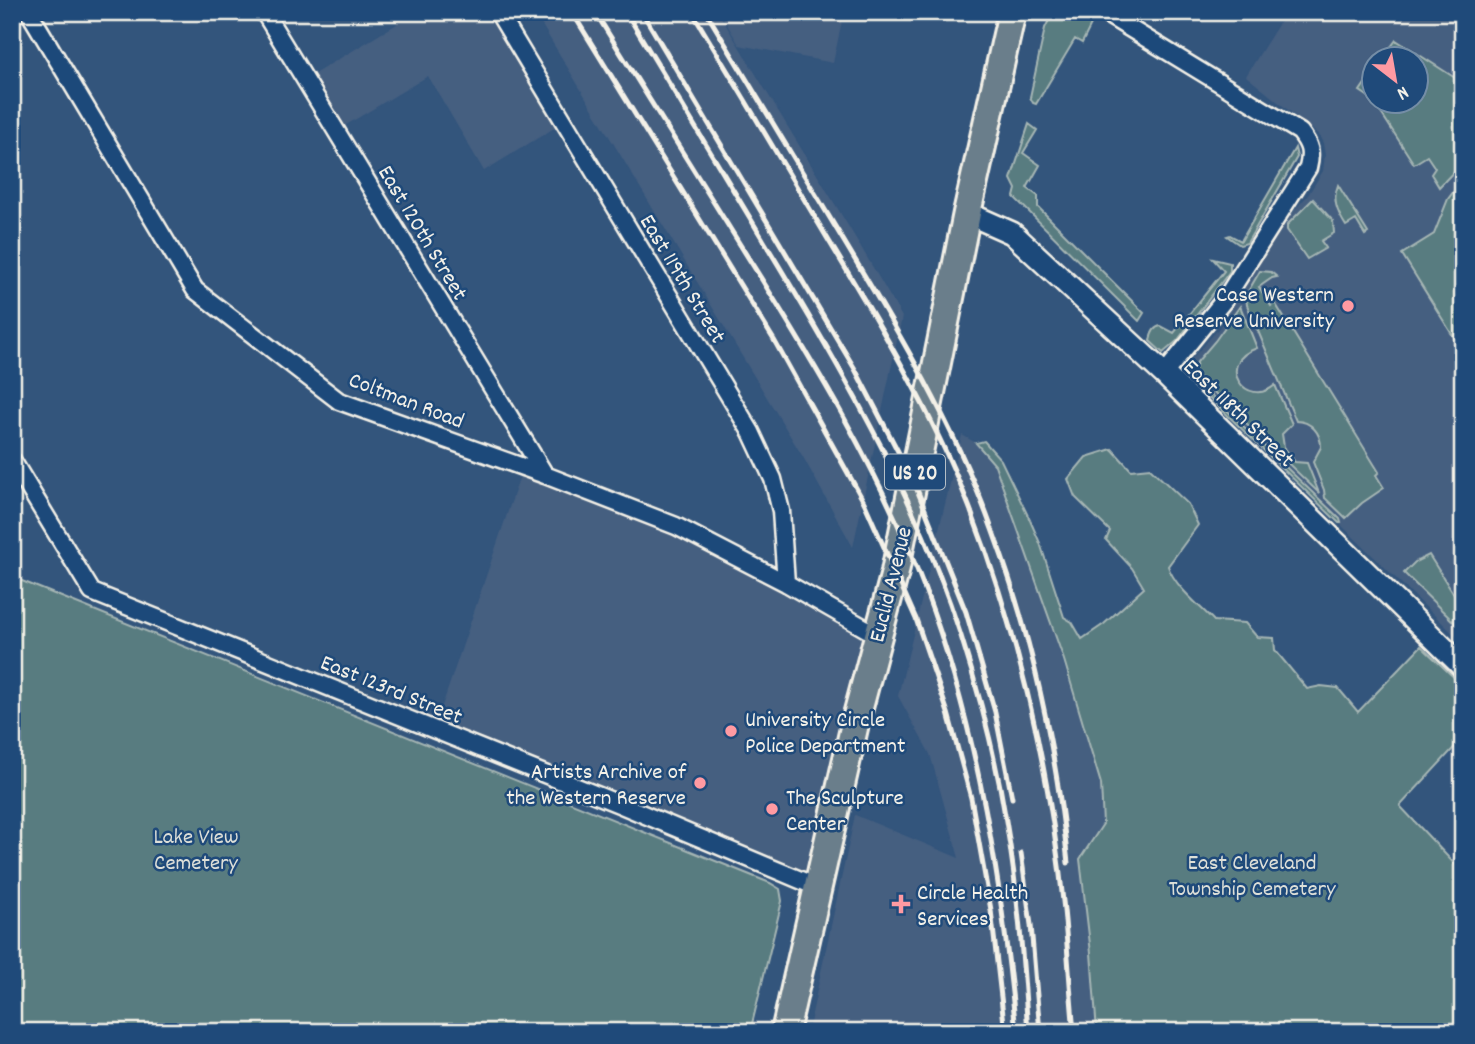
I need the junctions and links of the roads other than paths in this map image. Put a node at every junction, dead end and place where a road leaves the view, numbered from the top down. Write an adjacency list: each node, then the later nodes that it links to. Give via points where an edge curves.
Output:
1 (29, 12): 9 (street, Coltman Road, via 195,290 339,401)
2 (264, 12): 9 (street, East 120th Street)
3 (498, 12): 10 (street, East 119th Street, via 751,432 773,479 781,511)
4 (1012, 12): 6 (main road, Euclid Avenue / US 20)
5 (1103, 12): 7 (street, via 1300,132 1312,155 1225,299)
6 (967, 213): 7 (street, East 118th Street, via 1012,233); 11 (main road, Euclid Avenue / US 20, via 895,572)
7 (1164, 374): 12 (street, East 118th Street)
8 (12, 460): 13 (street, East 123rd Street, via 92,592)
9 (545, 475): 10 (street, Coltman Road, via 676,526)
10 (786, 583): 11 (street, Coltman Road)
11 (877, 635): 13 (main road, Euclid Avenue / US 20)
12 (1463, 667)
13 (817, 887): 14 (main road, Euclid Avenue / US 20)
14 (785, 1032)

